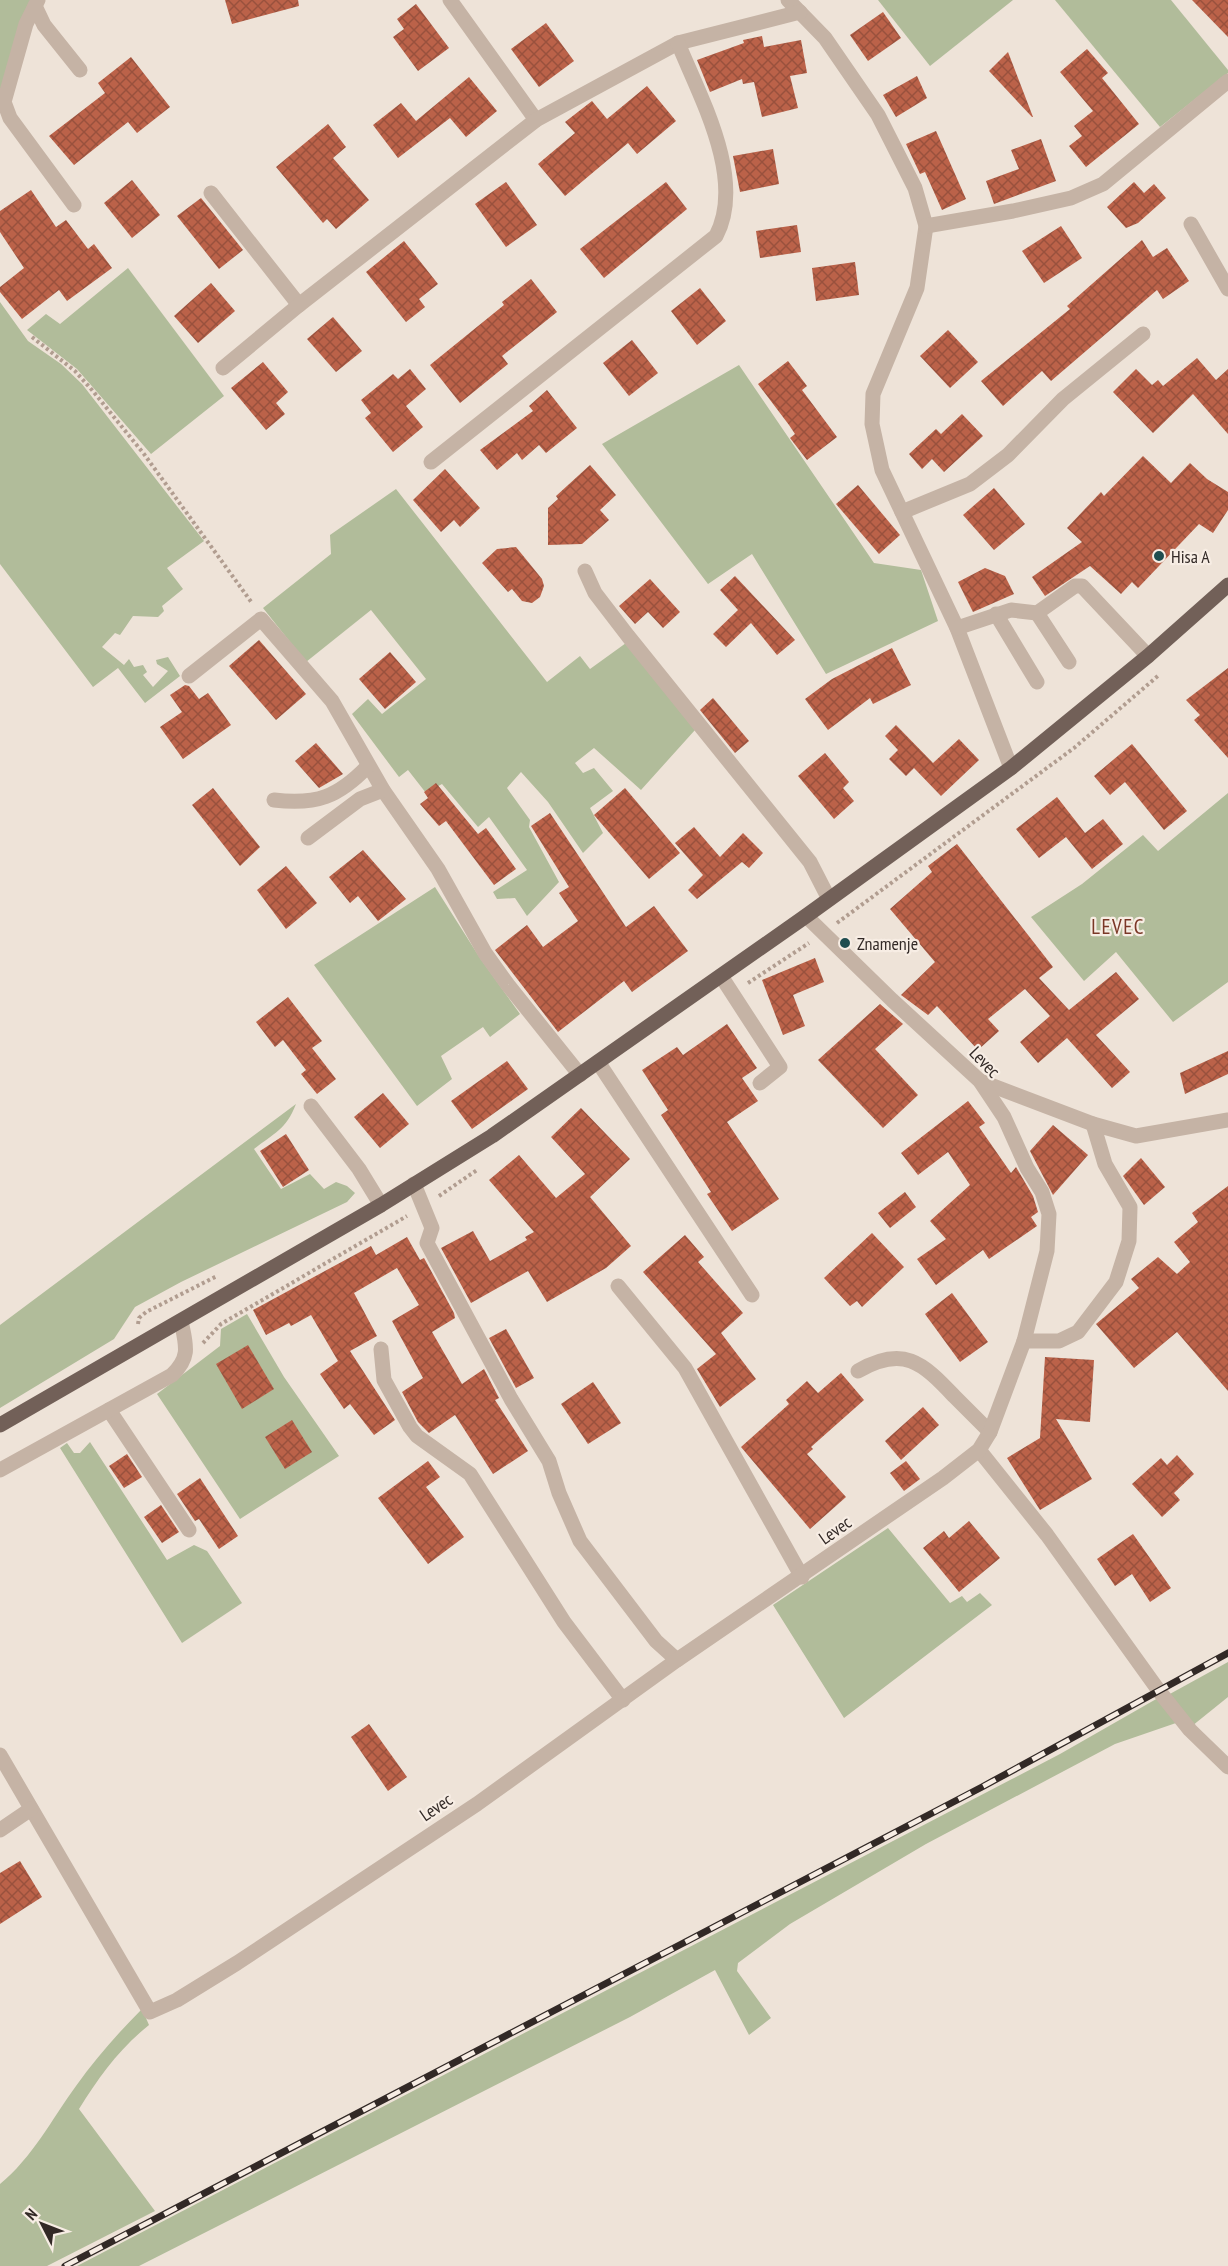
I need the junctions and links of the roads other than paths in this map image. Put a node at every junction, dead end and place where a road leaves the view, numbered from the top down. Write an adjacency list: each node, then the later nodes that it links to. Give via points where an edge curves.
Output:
1 (450, 0): 8 (street)
2 (788, 0): 4 (street)
3 (36, 3): 6 (street, via 44,26); 10 (street, via 26,24 4,102 10,118)
4 (800, 12): 5 (street); 12 (street, via 825,39 878,115 915,188)
5 (678, 43): 8 (street); 17 (street, via 719,142 726,196 723,222 716,236)
6 (80, 70)
7 (1228, 81): 12 (street, via 1103,184 1071,198)
8 (536, 120): 14 (street)
9 (211, 193): 14 (street)
10 (74, 205)
11 (1191, 224): 13 (street)
12 (926, 226): 18 (street, via 917,288 873,394 872,424 882,470)
13 (1228, 289)
14 (299, 305): 16 (street)
15 (1143, 334): 18 (street, via 1063,399 1008,455 969,484)
16 (223, 368)
17 (431, 462)
18 (902, 512): 23 (street)
19 (585, 571): 33 (street, via 602,602 810,862)
20 (1228, 585): 24 (main road)
21 (1037, 613): 22 (street, via 1011,610); 24 (street, via 1075,586 1082,586); 25 (street)
22 (996, 614): 23 (street); 27 (street)
23 (957, 628): 29 (street)
24 (1148, 656): 29 (main road)
25 (1069, 662)
26 (189, 676): 28 (street, via 261,619 332,701)
27 (1037, 682)
28 (368, 766): 30 (street); 31 (street, via 349,786 318,801)
29 (1011, 768): 33 (main road)
30 (383, 790): 32 (street, via 360,799); 37 (street, via 438,870 485,952)
31 (274, 800)
32 (308, 838)
33 (829, 899): 34 (main road)
34 (806, 916): 35 (main road); 38 (street, Levec)
35 (721, 975): 36 (main road); 39 (street, via 780,1067)
36 (598, 1062): 37 (main road); 46 (street)
37 (580, 1075): 43 (main road)
38 (980, 1081): 42 (street); 48 (street, Levec, via 1005,1117 1049,1214 1047,1251)
39 (760, 1083)
40 (311, 1106): 44 (street)
41 (1228, 1120): 42 (street, via 1136,1136)
42 (1093, 1124): 48 (street, via 1105,1164 1130,1207 1129,1241 1116,1282 1078,1332 1059,1341)
43 (414, 1184): 44 (main road); 58 (street, via 432,1228 427,1243 549,1461 580,1541 650,1633)
44 (381, 1205): 47 (main road)
45 (618, 1286): 57 (street, via 684,1368)
46 (752, 1295)
47 (181, 1321): 51 (street, via 186,1347 182,1365 159,1383); 52 (main road)
48 (1024, 1341): 53 (street, Levec)
49 (381, 1349): 59 (street, via 384,1380 410,1427 470,1474 564,1622)
50 (858, 1371): 53 (street, via 875,1361 911,1360 926,1367)
51 (109, 1410): 55 (street); 56 (street)
52 (0, 1425)
53 (990, 1432): 54 (street, Levec)
54 (979, 1450): 57 (street, Levec); 61 (street, via 1047,1535 1190,1731)
55 (0, 1470)
56 (189, 1530)
57 (802, 1577): 58 (street, Levec)
58 (676, 1660): 59 (street, Levec)
59 (623, 1700): 62 (street, Levec, via 367,1877 187,1994 150,2012)
60 (0, 1755): 62 (street, Levec)
61 (1228, 1767)
62 (32, 1809): 63 (street)
63 (0, 1830)

